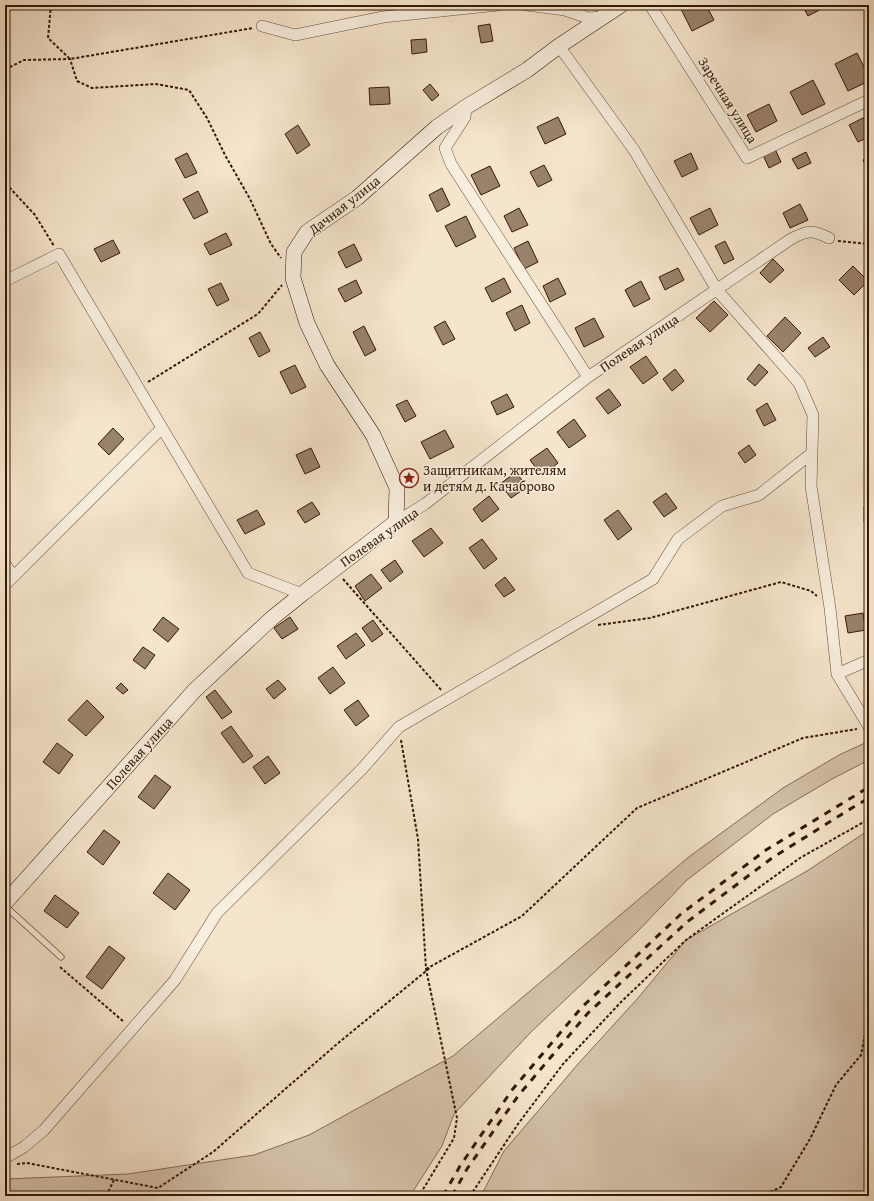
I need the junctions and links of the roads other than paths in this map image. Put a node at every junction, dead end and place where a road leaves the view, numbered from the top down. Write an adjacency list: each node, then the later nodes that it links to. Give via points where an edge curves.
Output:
1 (498, 5): 6 (street, via 383,17 295,35)
2 (527, 5): 5 (street, via 565,10 588,18)
3 (621, 5): 5 (street, Дачная улица)
4 (650, 5): 8 (street, Заречная улица, via 747,158)
5 (601, 11): 7 (street, Дачная улица)
6 (262, 26)
7 (559, 46): 9 (street, Дачная улица, via 527,70); 12 (street, via 634,150)
8 (869, 100)
9 (466, 107): 13 (street, via 465,116 445,148 451,164); 18 (street, Дачная улица, via 437,127 357,198 307,232 294,252 293,278 307,323 327,365 373,435 397,488)
10 (829, 238): 12 (street, Полевая улица, via 817,232 804,232)
11 (5, 281): 14 (street, via 58,254)
12 (718, 290): 13 (street, Полевая улица); 15 (street, via 798,383 813,415)
13 (588, 377): 18 (street, Полевая улица, via 425,504)
14 (162, 428): 20 (street); 21 (street, via 248,573)
15 (812, 453): 23 (street, via 810,486 830,608); 28 (street, via 760,495 722,506 678,539 653,579 399,727 362,769 218,913 175,980 44,1130)
16 (869, 509): 17 (street)
17 (869, 519)
18 (396, 522): 21 (street, Полевая улица)
19 (5, 564): 20 (street)
20 (9, 581)
21 (302, 594): 25 (street, Полевая улица, via 271,619 194,691)
22 (869, 660): 23 (street)
23 (837, 674): 24 (street)
24 (865, 728)
25 (5, 903)
26 (5, 906): 27 (lane)
27 (61, 957)
28 (9, 1161)

